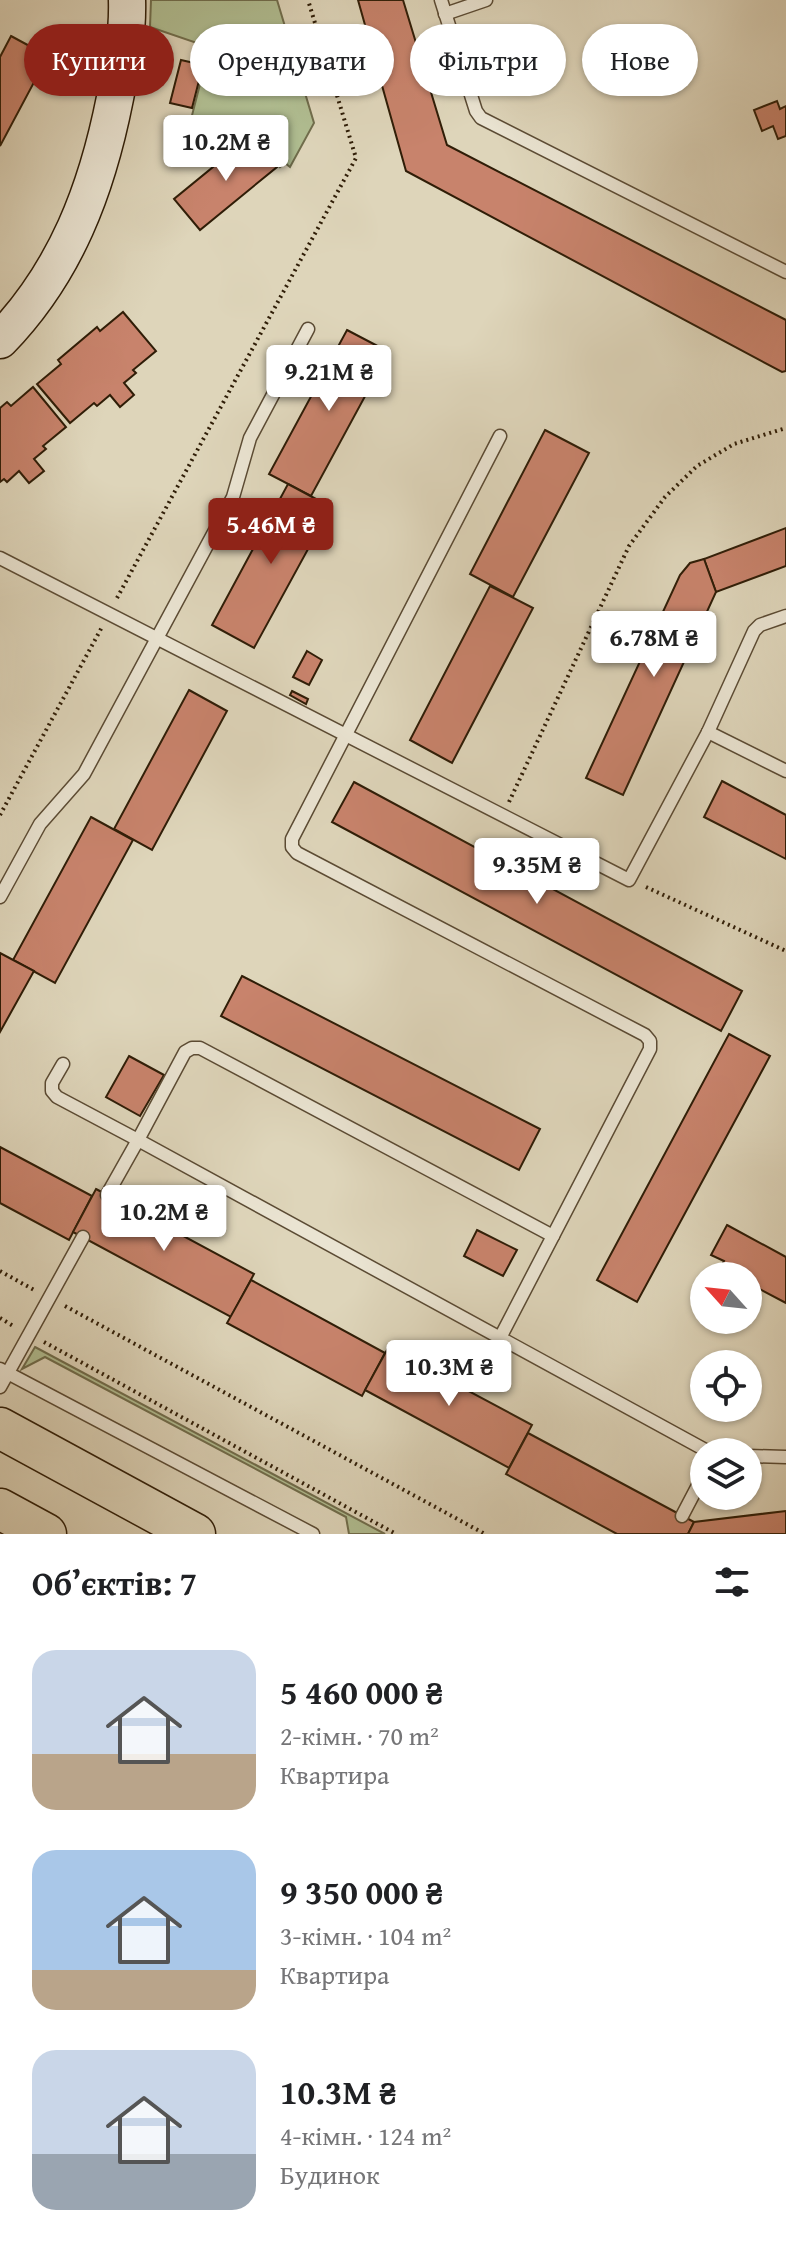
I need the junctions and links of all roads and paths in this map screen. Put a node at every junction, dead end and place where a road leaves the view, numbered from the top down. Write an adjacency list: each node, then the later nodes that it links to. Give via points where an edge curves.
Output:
1 (127, 0): 8 (street, via 123,62 86,209 56,269)
2 (308, 0): 12 (path, via 356,158)
3 (441, 0): 5 (lane)
4 (486, 0): 5 (lane)
5 (445, 14): 6 (lane, via 481,118)
6 (786, 272)
7 (308, 329): 14 (lane, via 250,438 233,497)
8 (0, 340)
9 (786, 428): 19 (path, via 734,444 697,466 656,509 629,546)
10 (500, 436): 16 (lane)
11 (0, 558): 12 (lane)
12 (108, 615): 14 (lane); 18 (path)
13 (786, 616): 15 (lane, via 754,631)
14 (156, 639): 16 (lane); 21 (lane, via 84,774 40,824)
15 (708, 732): 17 (lane); 20 (lane)
16 (345, 733): 19 (lane); 26 (lane, via 292,839 297,853 650,1041)
17 (786, 771)
18 (0, 815)
19 (503, 815): 20 (lane)
20 (629, 880): 22 (path)
21 (0, 897)
22 (786, 951)
23 (63, 1064): 24 (lane, via 52,1083 57,1097)
24 (138, 1140): 25 (lane); 26 (lane, via 185,1052 200,1048); 32 (lane)
25 (107, 1195)
26 (553, 1236): 32 (lane)
27 (83, 1237): 29 (lane)
28 (0, 1271): 29 (path)
29 (49, 1298): 31 (lane); 46 (path)
30 (0, 1318): 31 (path)
31 (29, 1334): 33 (lane); 45 (path)
32 (500, 1338): 36 (lane)
33 (4, 1371): 34 (lane); 44 (lane)
34 (0, 1387)
35 (0, 1428): 43 (main road)
36 (690, 1442)
37 (762, 1456): 38 (lane)
38 (786, 1457)
39 (690, 1501): 41 (lane)
40 (0, 1509): 42 (main road)
41 (682, 1516)
42 (46, 1534)
43 (195, 1534)
44 (313, 1534)
45 (396, 1534)
46 (485, 1534)

